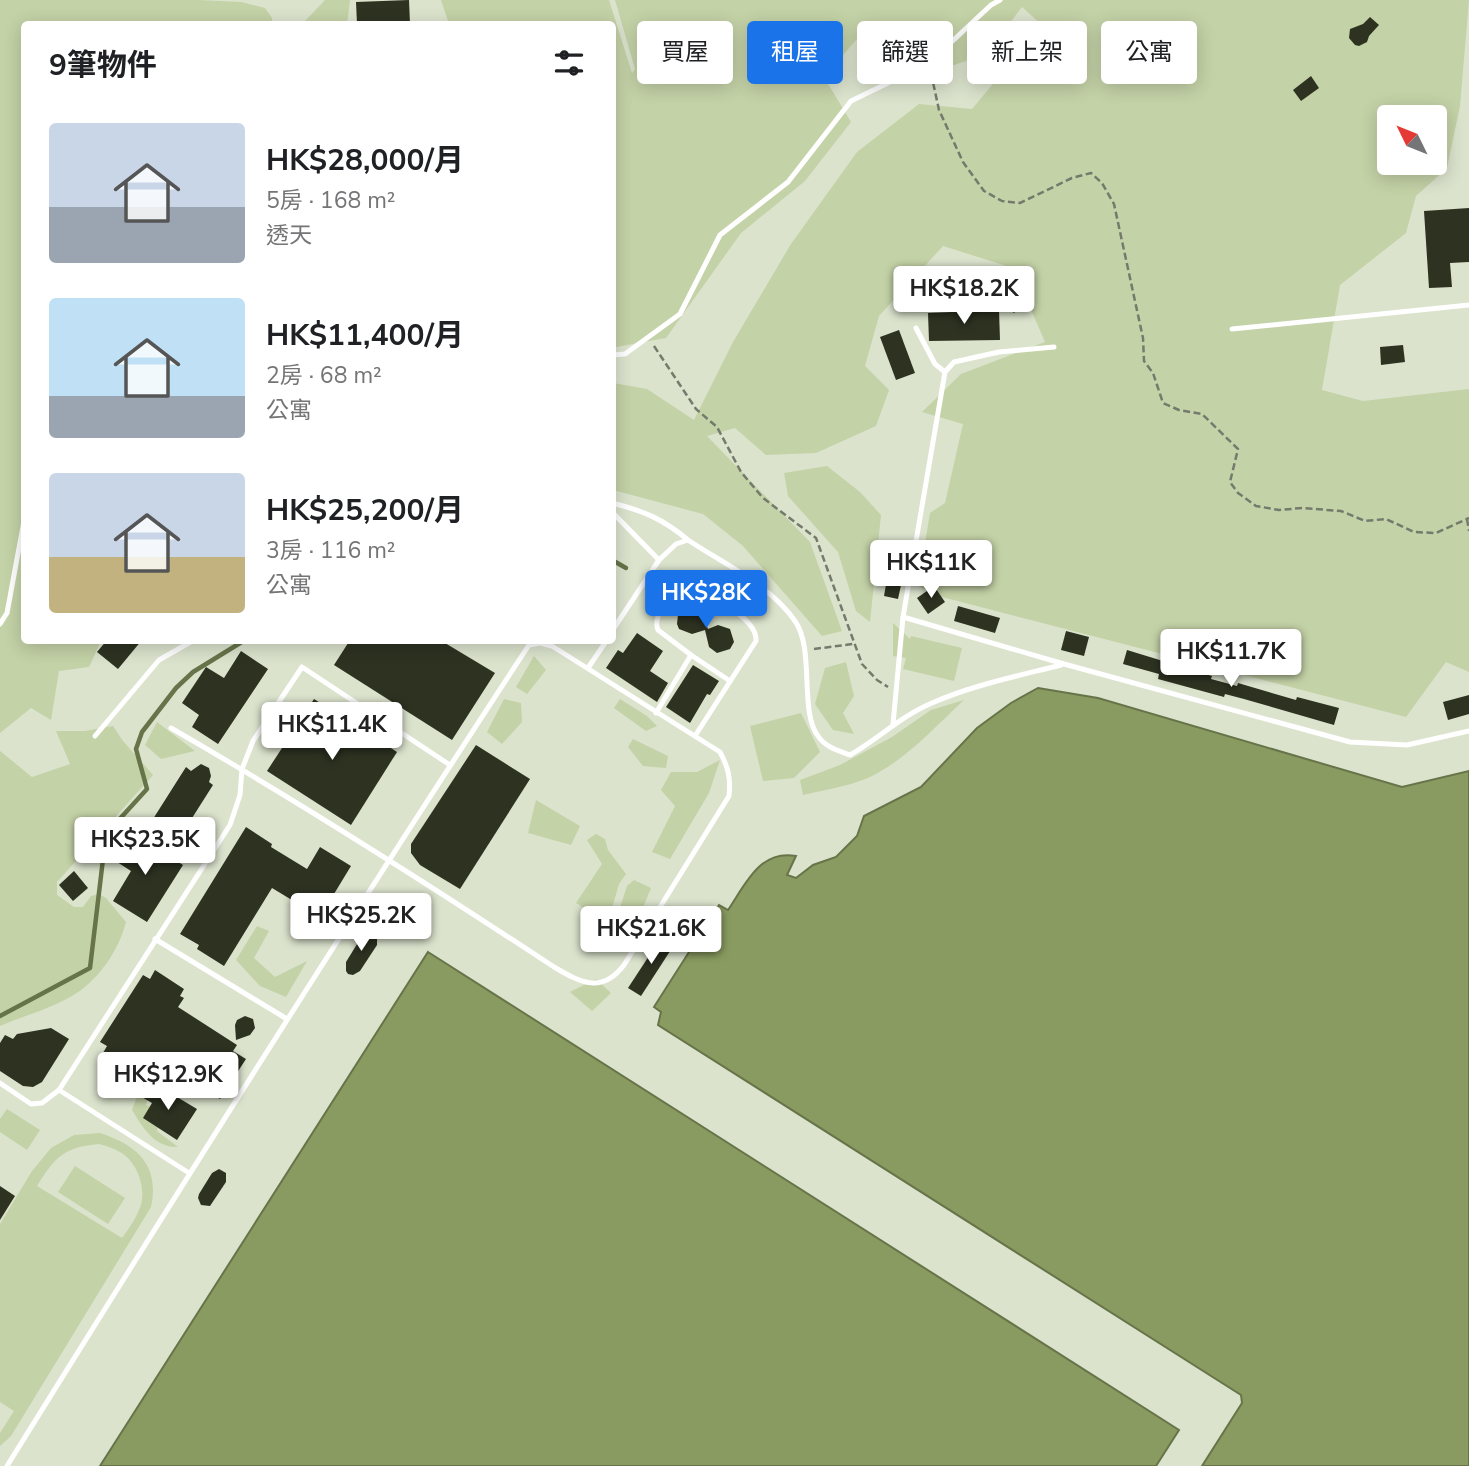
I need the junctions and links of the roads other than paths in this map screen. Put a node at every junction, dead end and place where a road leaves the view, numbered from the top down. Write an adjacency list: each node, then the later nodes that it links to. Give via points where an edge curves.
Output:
1 (1000, 0): 6 (lane, via 929,63 851,101 788,182 720,235 680,314 625,354)
2 (1469, 305): 4 (lane)
3 (916, 328): 7 (lane, via 935,364)
4 (1232, 329)
5 (1054, 347): 7 (lane, via 954,362)
6 (616, 355)
7 (945, 372): 13 (lane)
8 (616, 504): 11 (lane, via 665,522)
9 (616, 516): 12 (lane)
10 (21, 536): 14 (lane)
11 (688, 540): 12 (lane, via 676,544); 26 (lane, via 773,596 797,622 811,721 818,737 850,755)
12 (659, 560): 15 (lane)
13 (903, 617): 22 (lane); 26 (lane)
14 (0, 624)
15 (616, 625)
16 (187, 644): 29 (lane, via 159,660)
17 (534, 644): 20 (lane)
18 (544, 644): 23 (lane)
19 (604, 644): 23 (lane)
20 (529, 645): 31 (lane)
21 (691, 655): 24 (lane); 24 (lane, via 656,625 672,594 686,585 754,628 756,641); 25 (lane)
22 (1064, 664): 26 (lane, via 976,687); 28 (lane, via 1350,742 1407,745)
23 (589, 668): 25 (lane)
24 (730, 681): 30 (lane)
25 (656, 713): 30 (lane)
26 (893, 724)
27 (171, 728): 32 (lane)
28 (1469, 731)
29 (95, 736)
30 (695, 736): 33 (lane, via 720,752 731,780 729,796 614,978 598,983 574,979)
31 (450, 765): 32 (lane, via 302,667 253,741); 33 (lane)
32 (242, 769): 33 (lane); 34 (lane, via 230,825)
33 (388, 860): 35 (lane)
34 (155, 939): 35 (lane); 37 (lane)
35 (286, 1020): 38 (lane)
36 (0, 1083): 37 (lane, via 31,1104 42,1103)
37 (59, 1090): 38 (lane)
38 (189, 1173): 39 (lane)
39 (7, 1466)

